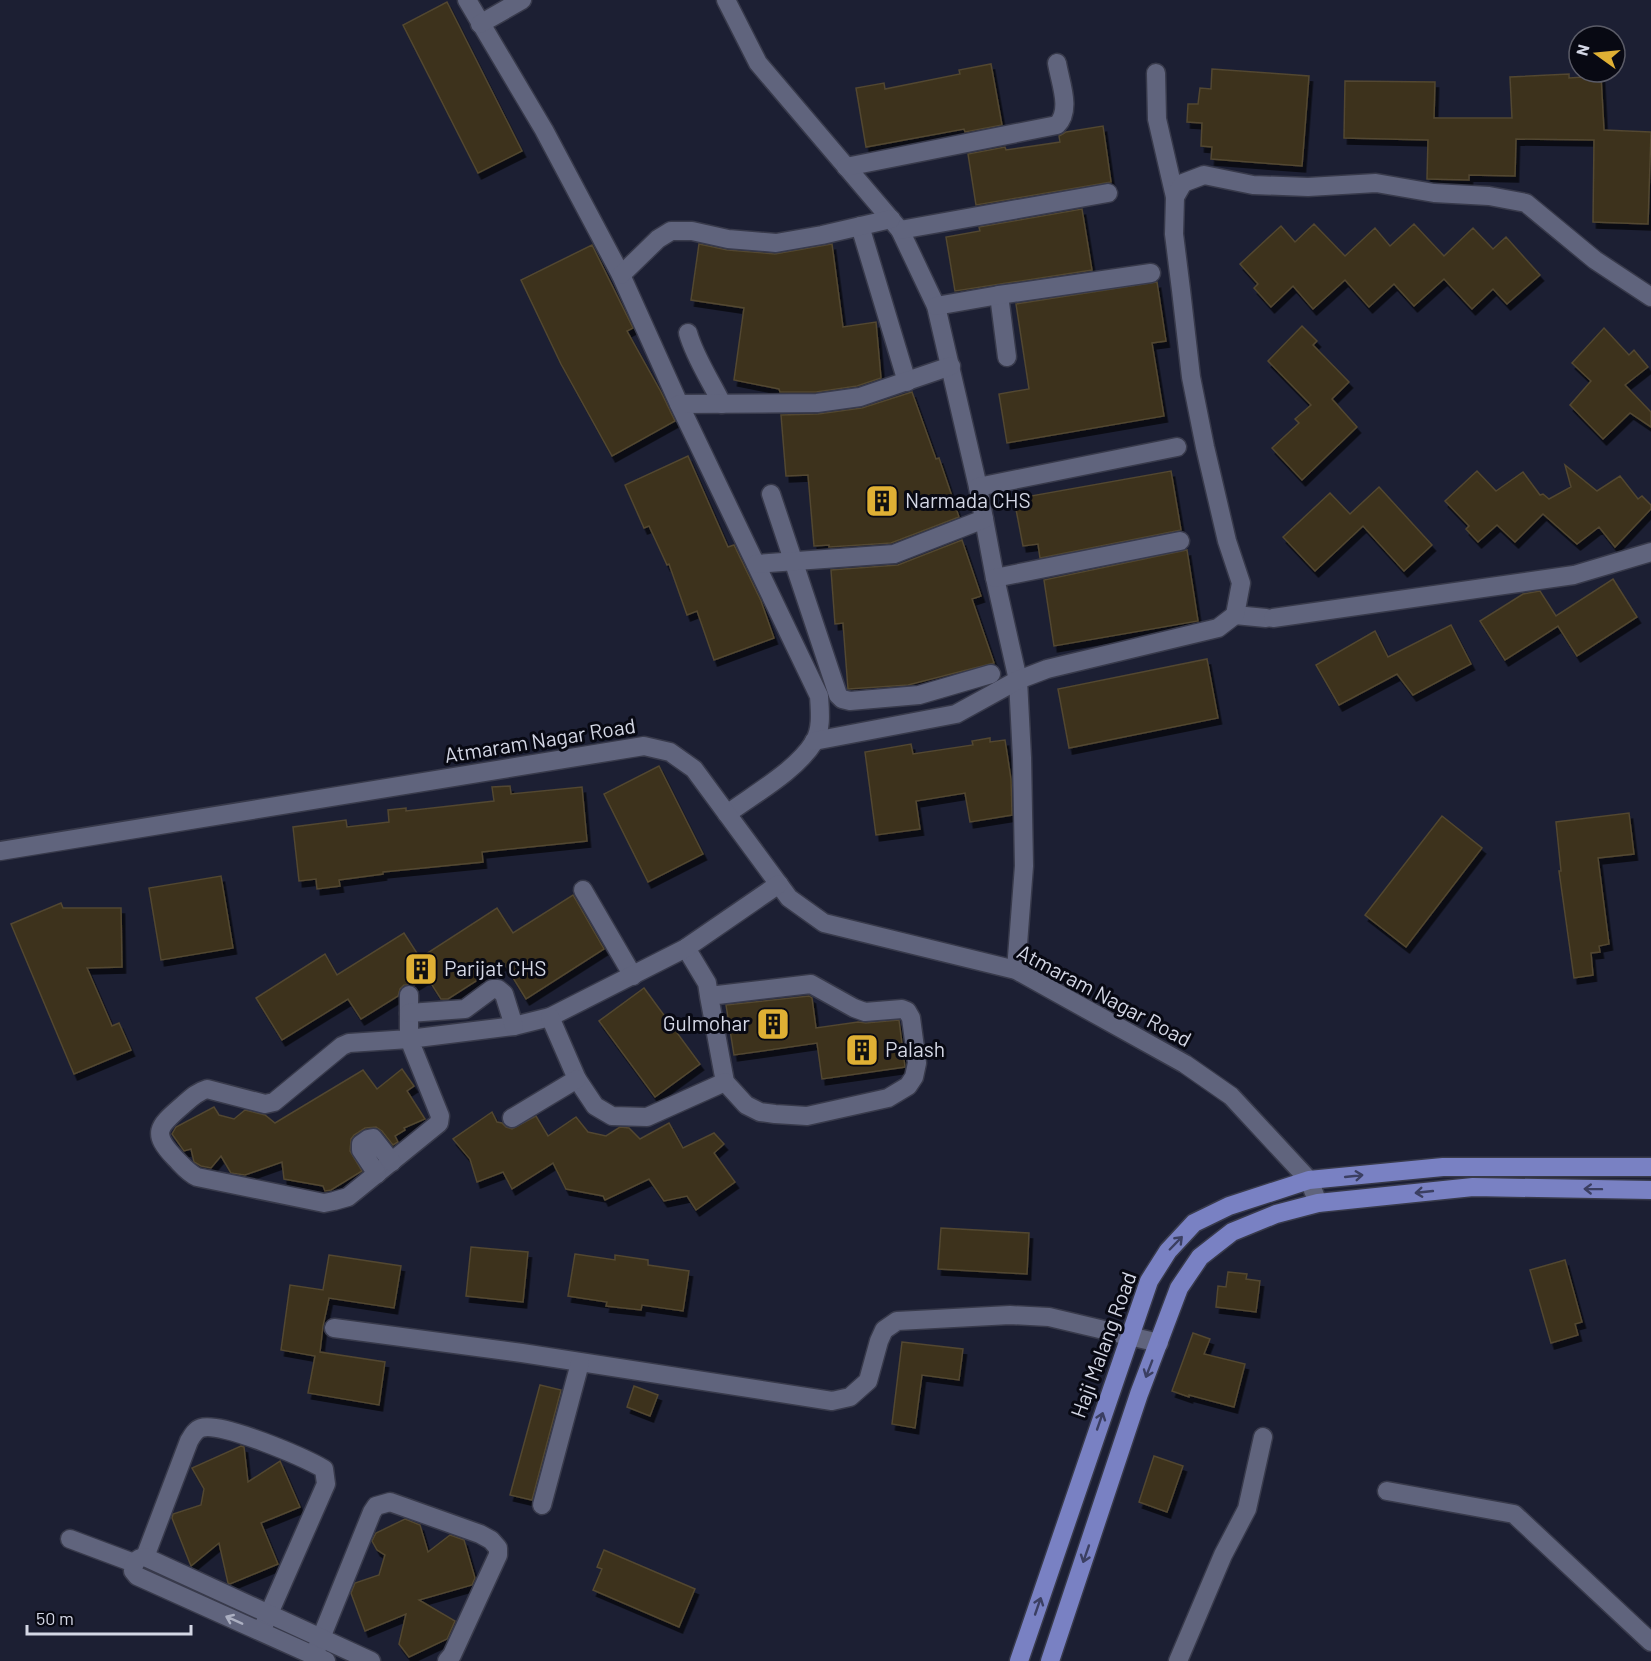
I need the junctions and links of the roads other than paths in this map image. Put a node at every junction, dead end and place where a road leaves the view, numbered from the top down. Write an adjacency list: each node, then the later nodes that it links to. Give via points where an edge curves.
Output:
1 (467, 0): 4 (street)
2 (522, 0): 4 (street)
3 (727, 4): 7 (street, via 758,63)
4 (480, 24): 13 (street, via 543,130)
5 (1057, 63): 7 (street, via 1065,110 1057,125)
6 (1156, 73): 9 (street, via 1157,118)
7 (846, 167): 10 (street)
8 (1108, 193): 10 (street)
9 (1175, 197): 15 (street, via 1183,183 1204,175 1253,185 1376,183 1526,203 1595,260); 32 (street, via 1174,234 1191,377 1227,541 1241,583)
10 (895, 225): 11 (street); 16 (street)
11 (860, 226): 13 (street, via 776,243 671,231); 20 (street)
12 (1151, 273): 14 (street)
13 (621, 275): 21 (street)
14 (999, 295): 16 (street); 18 (street)
15 (1651, 297)
16 (936, 306): 19 (street)
17 (688, 333): 22 (street, via 693,351)
18 (1007, 357)
19 (951, 366): 20 (street); 24 (street)
20 (907, 382): 22 (street, via 860,397 817,403)
21 (679, 404): 22 (street); 30 (street)
22 (722, 404)
23 (1177, 447): 24 (street)
24 (978, 487): 26 (street)
25 (771, 494): 29 (street)
26 (984, 519): 29 (street, via 894,554); 31 (street)
27 (1180, 541): 31 (street)
28 (1651, 552): 32 (street, via 1574,575 1270,618)
29 (793, 561): 30 (street); 35 (street, via 838,695 850,701)
30 (756, 564): 37 (street, via 819,696 820,720)
31 (995, 578): 34 (street)
32 (1236, 615): 34 (street, via 1218,628 1047,669)
33 (991, 674): 35 (street)
34 (1018, 680): 36 (street, via 956,714); 43 (street, via 1024,866)
35 (919, 695): 36 (street)
36 (922, 720): 37 (street)
37 (814, 741): 38 (street, via 795,765)
38 (727, 814): 39 (street, Atmaram Nagar Road, via 694,769 670,752 644,746); 40 (street, Atmaram Nagar Road)
39 (0, 850)
40 (779, 884): 42 (street); 43 (street, Atmaram Nagar Road, via 789,898 824,923)
41 (583, 890): 44 (street)
42 (687, 948): 44 (street); 45 (street, via 707,983)
43 (1017, 970): 56 (street, Atmaram Nagar Road, via 1185,1064 1231,1096)
44 (633, 976): 46 (street)
45 (709, 996): 50 (street); 50 (street, via 811,984 865,1012 902,1009 911,1018 916,1069 908,1086 888,1098 807,1116 775,1114 746,1106)
46 (550, 1017): 47 (street); 49 (street)
47 (514, 1026): 48 (street); 48 (street, via 504,994 492,989 465,1009 409,1004)
48 (409, 1039): 52 (street, via 440,1123); 55 (street, via 348,1043 274,1102 255,1103 207,1089 199,1091 166,1120 160,1132 162,1145 190,1174 324,1203 348,1197)
49 (577, 1079): 50 (street, via 595,1106 612,1116 630,1118 661,1112); 51 (street)
50 (725, 1082)
51 (512, 1118)
52 (392, 1162): 55 (street); 55 (street, via 373,1138 361,1144)
53 (1484, 1167): 54 (main road, Haji Malang Road); 56 (main road, Haji Malang Road, one-way to 53, via 1443,1167); 57 (street)
54 (1651, 1167)
55 (377, 1174)
56 (1309, 1180): 59 (street, Atmaram Nagar Road); 61 (main road, Haji Malang Road, one-way to 56, via 1149,1281 1168,1251 1194,1224 1229,1206)
57 (1483, 1187): 58 (main road, one-way to 57); 59 (main road, one-way to 59)
58 (1651, 1190)
59 (1318, 1203): 62 (main road, via 1232,1232 1200,1257 1179,1288)
60 (334, 1328): 63 (street)
61 (1131, 1336): 62 (street); 63 (street, via 1049,1317 1020,1315 897,1321 884,1329 868,1381 850,1397 832,1401); 76 (main road, Haji Malang Road, one-way to 61)
62 (1159, 1343): 77 (main road, one-way to 77)
63 (580, 1363): 66 (street)
64 (1263, 1437): 78 (street, via 1246,1509)
65 (1387, 1491): 72 (street, via 1514,1514)
66 (542, 1505)
67 (70, 1539): 68 (street)
68 (140, 1560): 69 (street); 69 (street, via 189,1441 200,1428 228,1430 308,1460 324,1469 326,1484); 70 (street, one-way to 68, via 137,1576 133,1571)
69 (269, 1615): 70 (street); 71 (street)
70 (261, 1632): 73 (street)
71 (321, 1638): 73 (street); 74 (street); 75 (street, via 372,1512 376,1506 390,1502 480,1534 498,1548)
72 (1651, 1642)
73 (320, 1658)
74 (371, 1661)
75 (447, 1661)
76 (1019, 1661)
77 (1050, 1661)
78 (1178, 1661)

